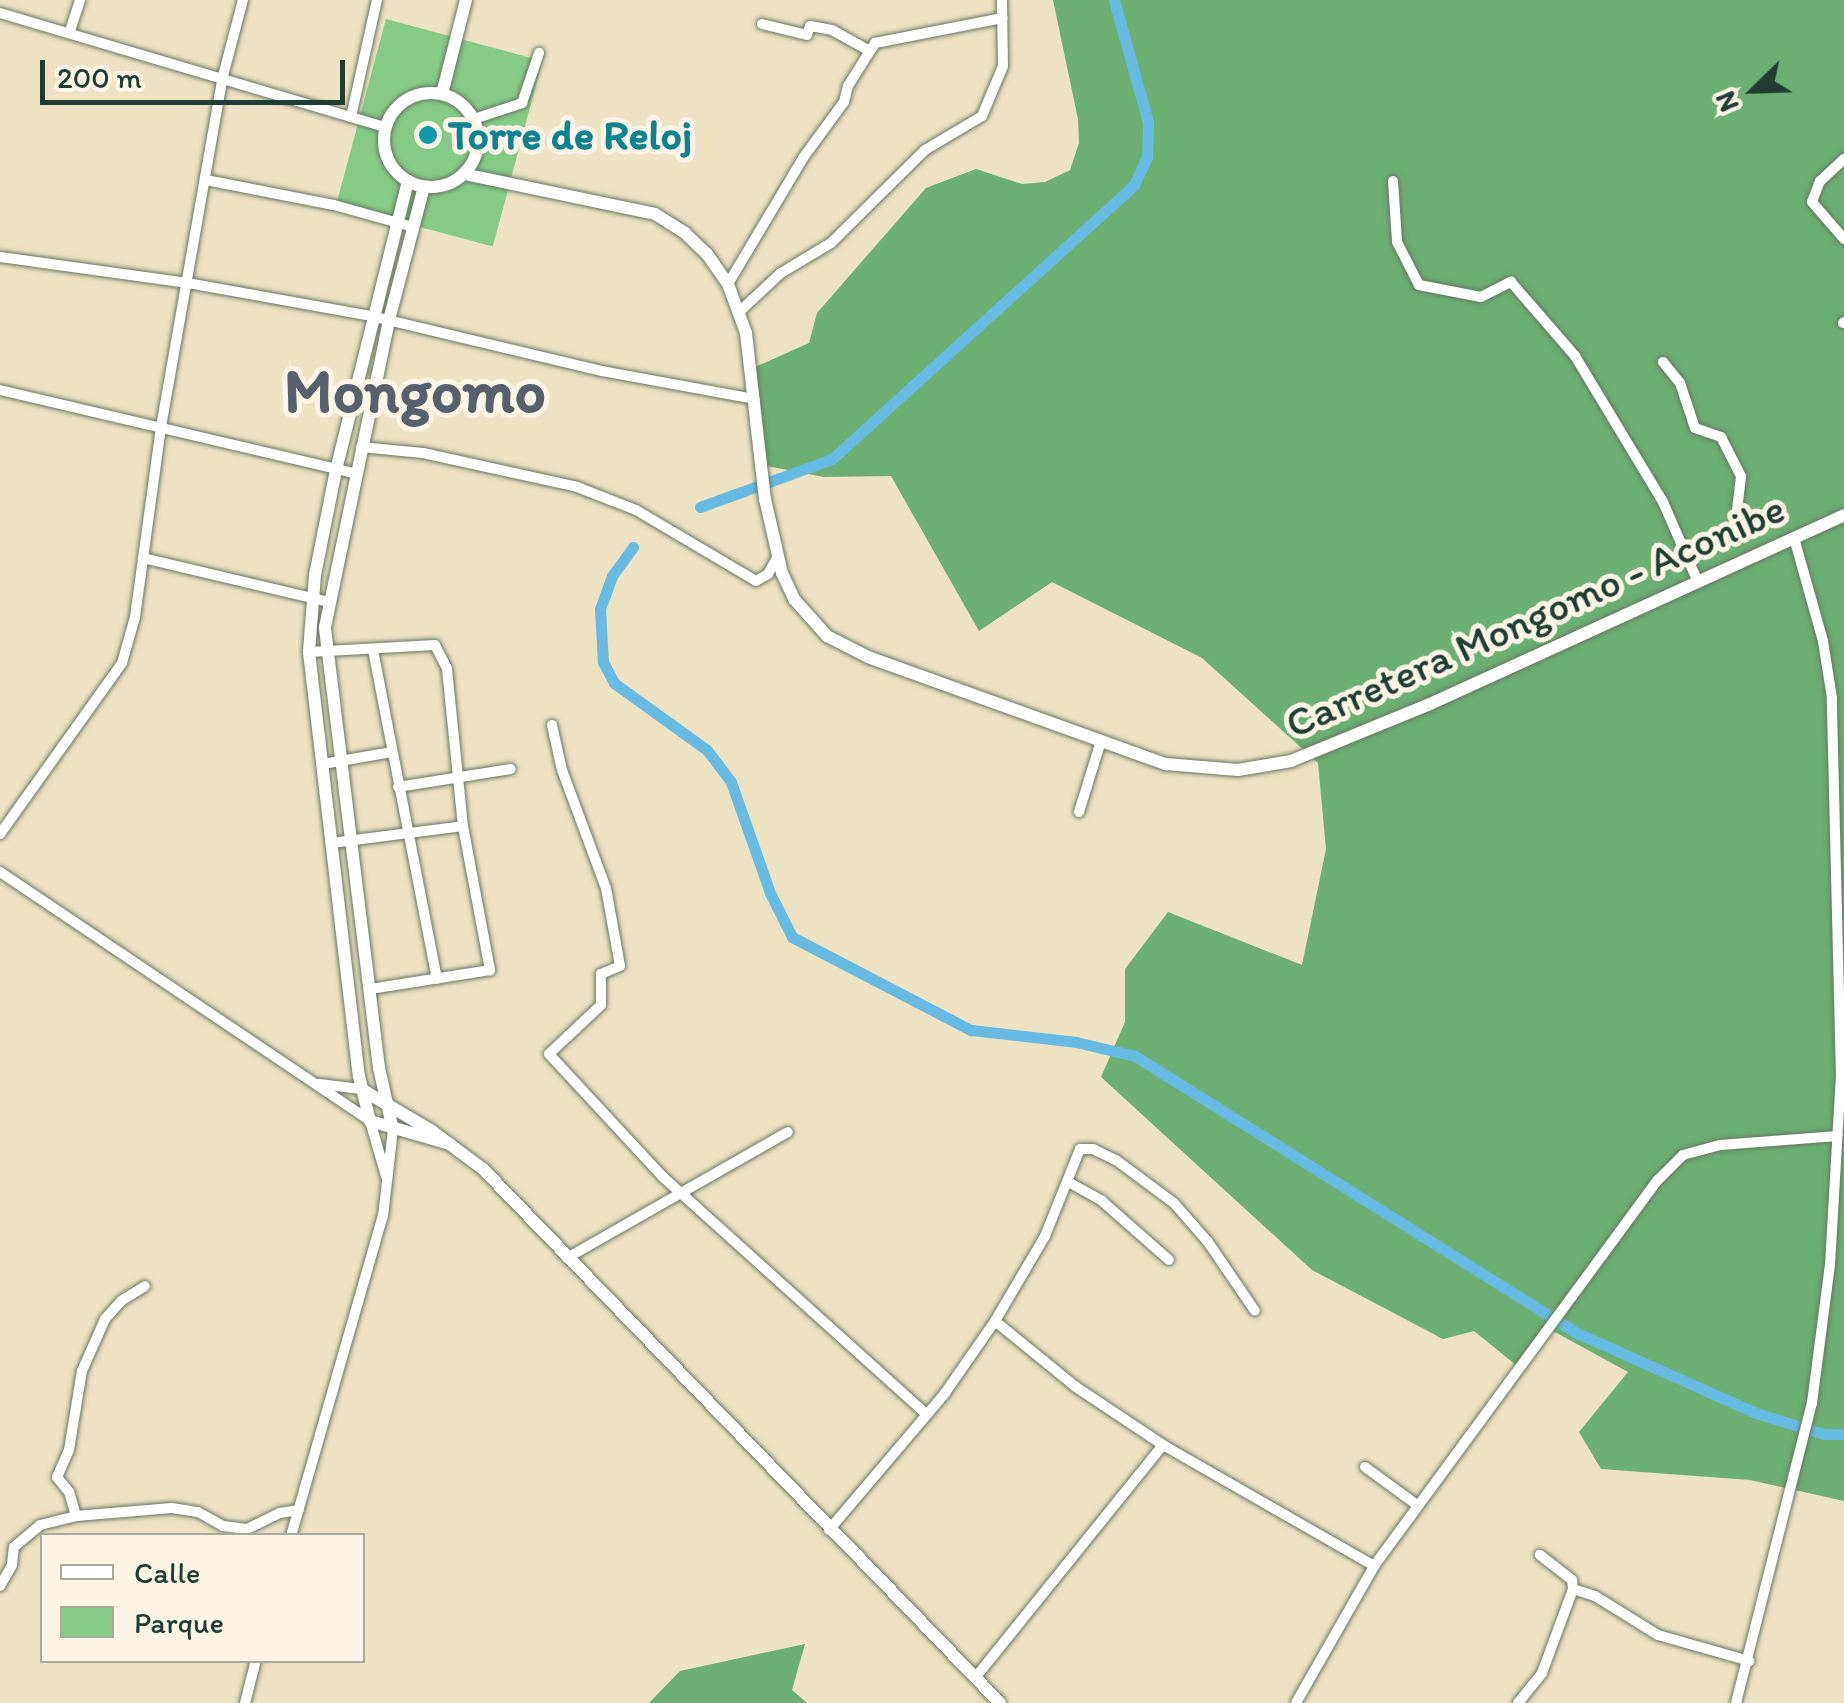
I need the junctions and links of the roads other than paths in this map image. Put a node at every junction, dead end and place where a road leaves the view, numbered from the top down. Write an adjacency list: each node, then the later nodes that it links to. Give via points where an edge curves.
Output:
1 (80, 0): 9 (street)
2 (243, 0): 12 (street)
3 (377, 0): 14 (street)
4 (466, 0): 13 (main road)
5 (1002, 0): 7 (street)
6 (0, 14): 9 (street)
7 (1003, 18): 10 (street, via 881,40); 31 (street, via 1003,66 982,116 926,150 831,243 781,273)
8 (762, 24): 10 (street, via 808,35 810,26 832,30)
9 (70, 32): 12 (street)
10 (870, 51): 30 (street)
11 (539, 53): 15 (street, via 522,103)
12 (223, 76): 14 (street); 20 (street)
13 (442, 94): 15 (main road); 16 (main road, via 402,104)
14 (352, 116): 16 (street)
15 (474, 119): 17 (main road)
16 (386, 127): 22 (main road, via 386,152)
17 (474, 160): 19 (main road); 21 (main road, Carretera Mongomo - Aconibe)
18 (1844, 160): 27 (street, via 1820,181 1812,202)
19 (464, 174): 21 (main road, Carretera Mongomo - Aconibe); 24 (main road, via 446,186)
20 (206, 180): 25 (street); 29 (street)
21 (502, 180): 30 (main road, Carretera Mongomo - Aconibe, via 654,214 696,244)
22 (408, 181): 24 (main road); 25 (main road)
23 (1393, 181): 43 (street, via 1397,242 1420,285 1481,297 1511,282 1574,356 1663,502)
24 (424, 187): 26 (main road)
25 (396, 223): 26 (street); 32 (main road)
26 (413, 227): 33 (main road)
27 (1844, 239)
28 (0, 257): 29 (street)
29 (188, 283): 32 (street); 37 (street)
30 (728, 284): 31 (main road, Carretera Mongomo - Aconibe)
31 (739, 312): 36 (main road, Carretera Mongomo - Aconibe)
32 (372, 316): 33 (street); 39 (main road)
33 (389, 320): 36 (street, via 602,371); 38 (main road)
34 (1663, 362): 43 (street, via 1680,383 1695,428 1721,436 1741,476 1735,528)
35 (0, 390): 37 (street)
36 (754, 398): 44 (main road, Carretera Mongomo - Aconibe)
37 (161, 427): 39 (street); 45 (street)
38 (361, 446): 40 (main road); 44 (street, via 577,487 636,510 756,581)
39 (336, 470): 40 (street); 47 (main road)
40 (355, 473): 48 (main road)
41 (1844, 515): 42 (main road, Carretera Mongomo - Aconibe)
42 (1794, 538): 46 (main road, Carretera Mongomo - Aconibe); 75 (street, via 1832,698)
43 (1686, 554): 46 (street)
44 (778, 556): 53 (main road, Carretera Mongomo - Aconibe, via 794,599 828,636 868,657)
45 (143, 558): 47 (street); 62 (street, via 122,664)
46 (1698, 582): 53 (main road, Carretera Mongomo - Aconibe, via 1291,762 1205,770)
47 (312, 597): 48 (street); 51 (main road)
48 (329, 602): 49 (main road)
49 (326, 650): 50 (street); 51 (street); 55 (main road)
50 (373, 650): 54 (street); 58 (street, via 435,645 444,656)
51 (309, 652): 56 (main road)
52 (552, 724): 79 (street, via 606,888 620,966 601,974 601,1005 549,1054)
53 (1101, 741): 60 (street)
54 (392, 752): 55 (street); 59 (street)
55 (340, 760): 56 (street); 64 (main road)
56 (322, 764): 65 (main road)
57 (510, 769): 58 (street)
58 (457, 777): 59 (street); 61 (street)
59 (398, 788): 63 (street)
60 (1079, 812)
61 (463, 826): 63 (street); 67 (street, via 490,970)
62 (0, 834)
63 (407, 834): 64 (street); 67 (street)
64 (351, 841): 65 (street); 68 (main road)
65 (330, 843): 70 (main road)
66 (0, 872): 69 (street)
67 (437, 979): 68 (street)
68 (370, 990): 71 (main road)
69 (313, 1082): 70 (street); 72 (street)
70 (361, 1089): 71 (main road); 72 (main road)
71 (388, 1104): 73 (main road); 76 (main road)
72 (370, 1121): 73 (main road); 77 (street)
73 (393, 1130): 76 (main road); 77 (street)
74 (788, 1132): 79 (street)
75 (1838, 1136): 88 (street, via 1720,1145 1683,1155); 97 (street, via 1812,1403)
76 (450, 1144): 80 (main road, via 483,1169)
77 (386, 1176): 89 (street, via 383,1216)
78 (1070, 1184): 81 (street, via 1102,1201); 83 (street, via 1080,1149 1116,1160 1174,1203); 84 (street)
79 (680, 1192): 80 (street); 85 (street)
80 (566, 1258): 91 (main road)
81 (1169, 1260)
82 (145, 1286): 90 (street, via 105,1318 82,1371 69,1450 57,1477)
83 (1256, 1311)
84 (996, 1322): 85 (street); 86 (street)
85 (926, 1414): 91 (street)
86 (1163, 1445): 94 (street); 99 (street)
87 (1364, 1468): 88 (street)
88 (1417, 1505): 94 (street)
89 (299, 1510): 90 (street, via 247,1529 172,1508); 92 (street)
90 (76, 1516): 95 (street, via 40,1525 14,1546)
91 (829, 1530): 99 (main road)
92 (292, 1533)
93 (1540, 1556): 96 (street, via 1572,1580)
94 (1374, 1566): 102 (street)
95 (0, 1586)
96 (1574, 1589): 97 (street, via 1658,1634); 103 (street, via 1542,1673)
97 (1749, 1661): 104 (street)
98 (255, 1663): 100 (street)
99 (974, 1678): 101 (main road)
100 (244, 1703)
101 (1000, 1703)
102 (1296, 1703)
103 (1518, 1703)
104 (1736, 1703)

